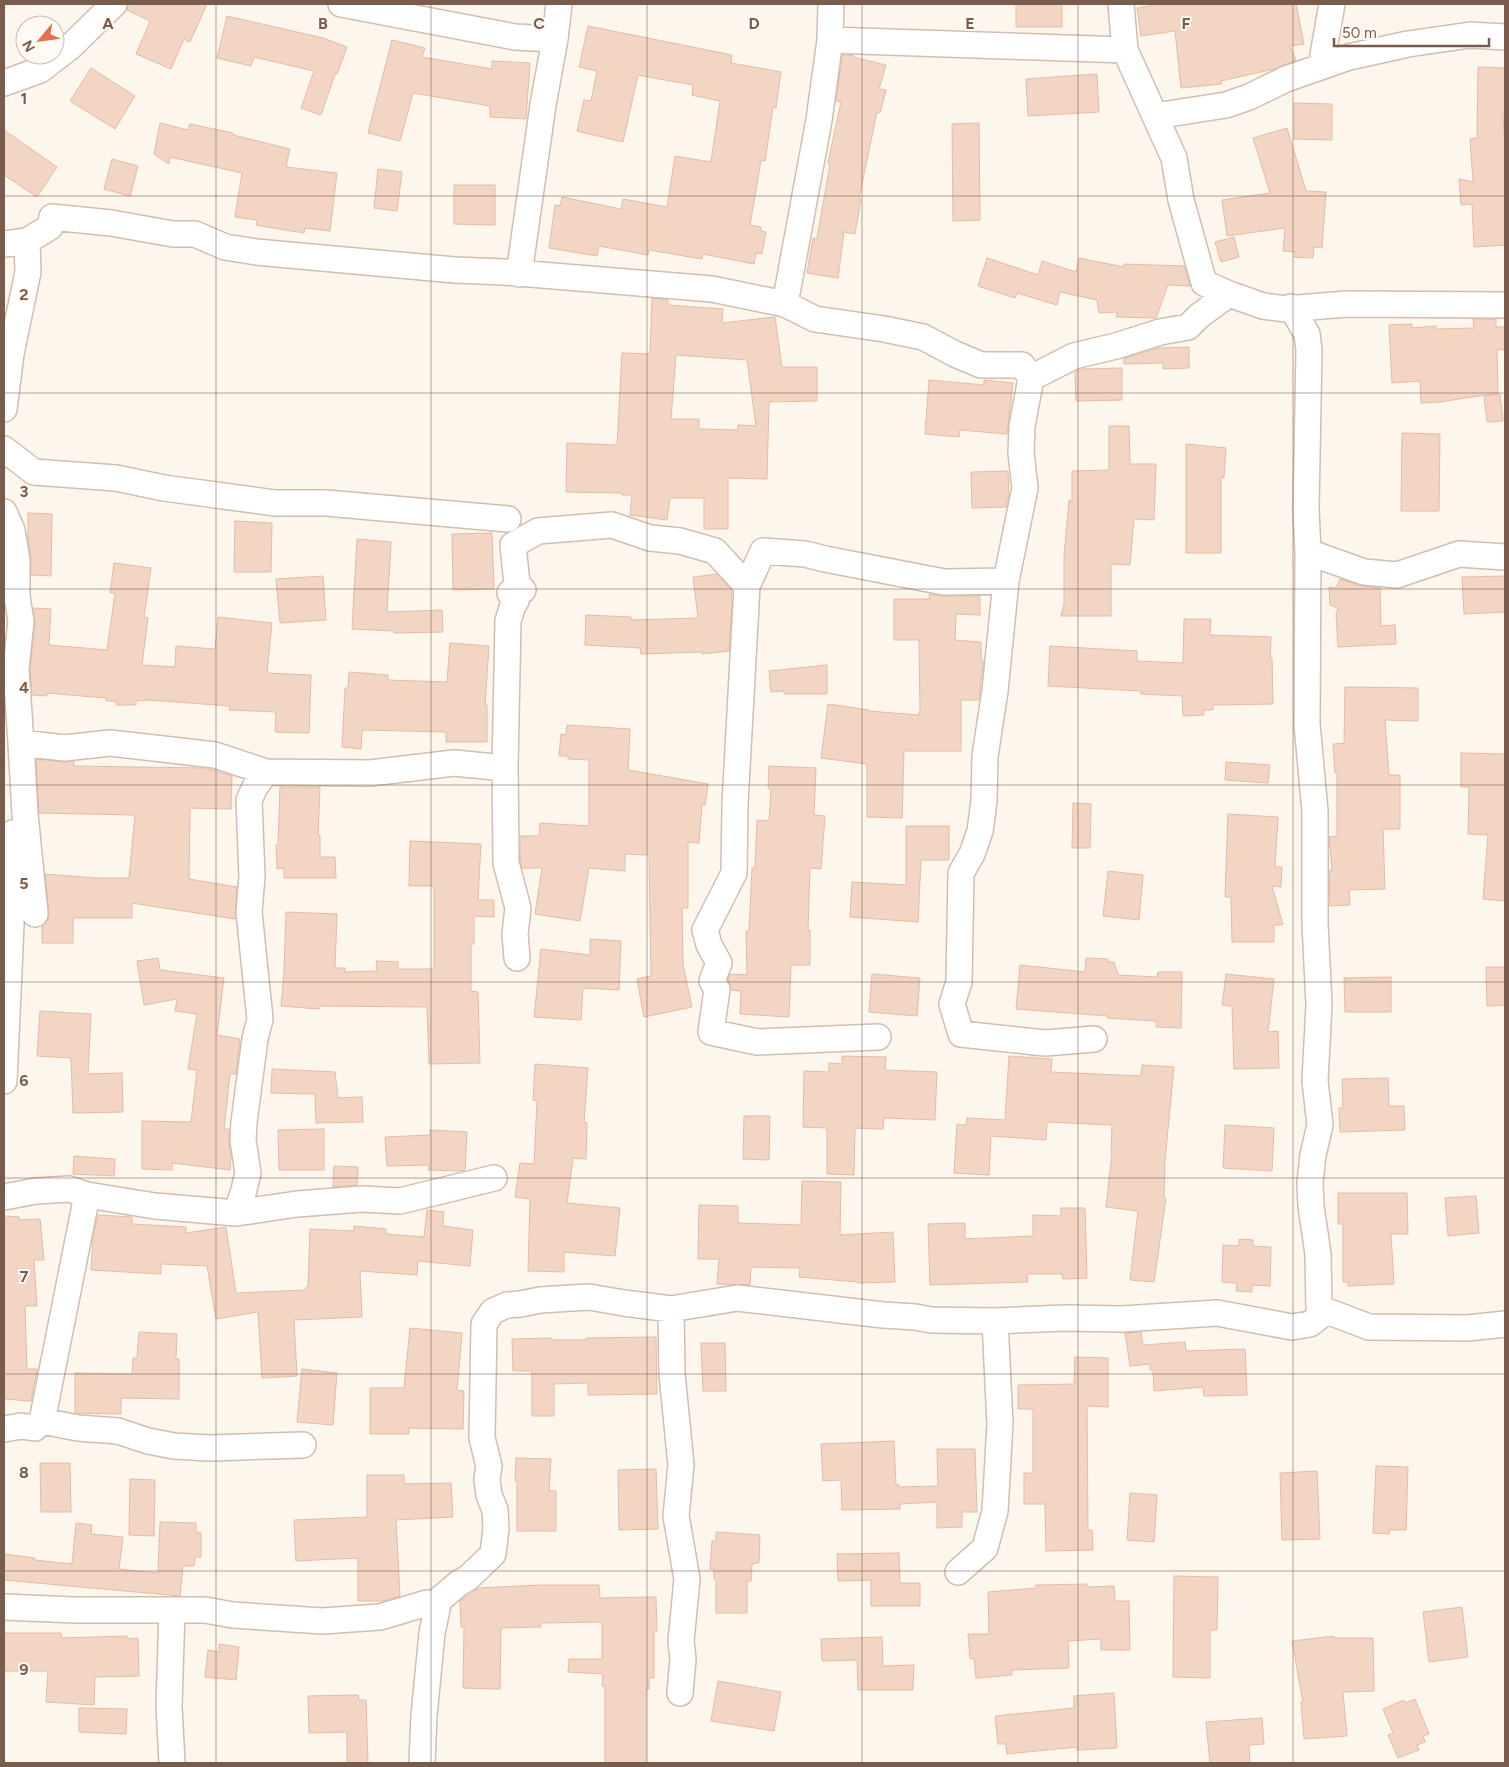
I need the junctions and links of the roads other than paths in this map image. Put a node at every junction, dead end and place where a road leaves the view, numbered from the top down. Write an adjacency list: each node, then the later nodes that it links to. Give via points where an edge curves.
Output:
1 (114, 4): 12 (street, via 70,47 40,70)
2 (341, 4): 8 (street, via 515,37)
3 (559, 4): 8 (street)
4 (832, 4): 9 (street)
5 (1121, 4): 10 (street)
6 (1332, 4): 11 (street)
7 (1505, 37): 13 (street, via 1470,36 1408,44 1349,57 1226,105)
8 (555, 39): 15 (street)
9 (830, 40): 10 (street); 17 (street, via 820,120)
10 (1125, 50): 13 (street)
11 (1324, 55)
12 (4, 82)
13 (1155, 116): 16 (street, via 1174,158 1181,200 1204,283)
14 (16, 243): 15 (street, via 50,227 52,217 195,234 225,247 256,252); 21 (street, via 28,272 11,354)
15 (519, 274): 17 (street, via 712,289)
16 (1229, 294): 19 (street, via 1263,306); 20 (street, via 1188,327 1074,356)
17 (785, 304): 20 (street, via 816,319 923,337 980,365 1022,365)
18 (1505, 305): 19 (street)
19 (1291, 307): 25 (street, via 1307,334 1309,350)
20 (1032, 378): 27 (street, via 1022,426 1025,488)
21 (4, 409)
22 (4, 449): 24 (street, via 34,472 116,478 275,503 326,503)
23 (4, 512): 29 (street, via 12,530 17,560 20,621 16,669)
24 (508, 519)
25 (1308, 552): 26 (street, via 1364,572 1397,575 1459,554); 43 (street, via 1307,724 1315,811 1319,1005 1315,1081 1320,1125 1312,1154 1310,1182 1318,1254)
26 (1505, 557)
27 (1006, 581): 28 (street, via 936,580 805,554 763,552); 36 (street, via 980,831 961,873 960,982 952,1004 961,1034 1045,1043)
28 (747, 586): 30 (street, via 715,551 680,541 650,538 612,525 538,531 513,545 517,584 523,590 510,593 516,601 508,621); 35 (street, via 734,873 705,930 719,963 712,981 717,990 712,1032 757,1042)
29 (17, 746): 31 (street, via 65,748 110,743 215,755); 32 (street); 33 (street)
30 (506, 768): 31 (street, via 454,763 370,773); 34 (street, via 505,760 506,863 518,908)
31 (266, 772): 41 (street, via 249,800 252,876 249,912 260,1019 244,1122 248,1172)
32 (8, 861): 37 (street, via 12,925)
33 (35, 914)
34 (517, 958)
35 (878, 1037)
36 (1094, 1039)
37 (4, 1081)
38 (494, 1178): 41 (street, via 400,1201 362,1199)
39 (87, 1195): 40 (street, via 69,1189); 41 (street, via 155,1206); 46 (street)
40 (4, 1197)
41 (236, 1213)
42 (671, 1308): 44 (street, via 736,1298 931,1320); 53 (street, via 672,1374 682,1465 676,1516 686,1579); 55 (street, via 589,1297 540,1300 507,1304 493,1310 484,1324 482,1438 489,1466 486,1479 495,1510 493,1554 439,1600 432,1633)
43 (1319, 1308): 44 (street, via 1319,1317 1310,1324 1292,1327 1217,1313); 45 (street, via 1369,1327 1468,1328)
44 (995, 1322): 49 (street, via 1000,1424 995,1511 985,1548)
45 (1505, 1324)
46 (42, 1421): 47 (street, via 34,1428); 48 (street, via 118,1431 174,1446)
47 (4, 1428)
48 (302, 1445)
49 (958, 1572)
50 (427, 1603): 52 (street, via 380,1617 322,1621)
51 (4, 1607): 52 (street)
52 (172, 1610): 54 (street, via 169,1706)
53 (680, 1693)
54 (172, 1763)
55 (422, 1763)

